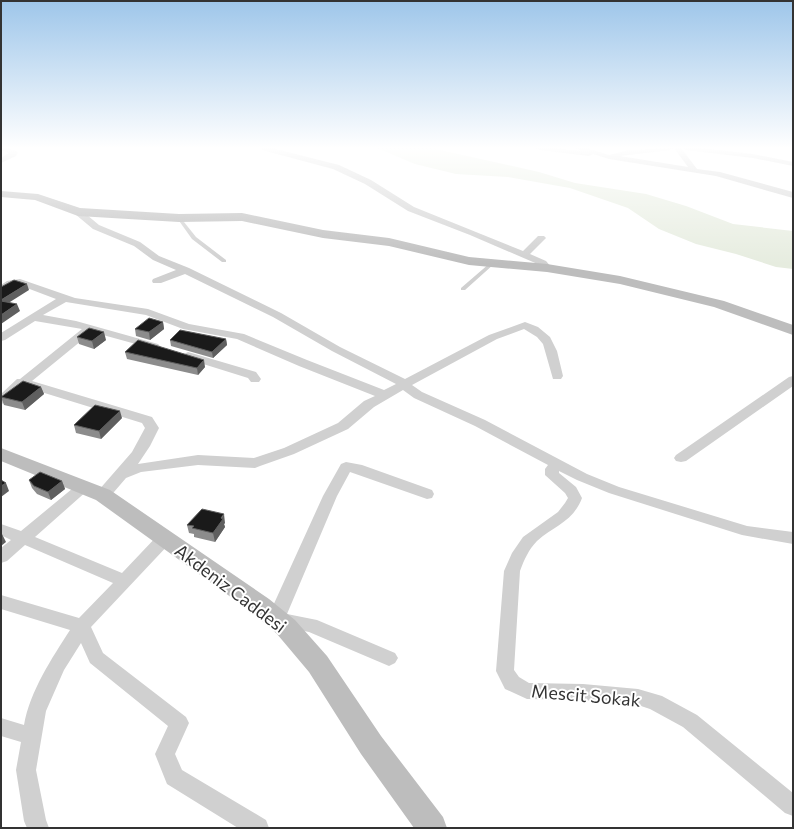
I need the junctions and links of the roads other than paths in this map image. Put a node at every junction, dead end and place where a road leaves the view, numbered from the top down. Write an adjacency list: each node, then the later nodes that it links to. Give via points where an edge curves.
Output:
1 (375, 187): 10 (street, via 411,210)
2 (760, 187): 3 (street)
3 (764, 188): 4 (street); 6 (street)
4 (753, 193)
5 (1, 194): 7 (street, via 38,197)
6 (793, 195)
7 (78, 212): 8 (street); 14 (street, via 96,227 137,244 156,258)
8 (179, 218): 11 (lane, via 194,238); 12 (street, via 242,217 310,232 389,242)
9 (541, 238): 10 (street)
10 (524, 255): 13 (street, via 543,263)
11 (224, 261)
12 (492, 264): 13 (street); 17 (lane)
13 (547, 268): 21 (street, via 653,286 719,304)
14 (185, 270): 15 (street); 29 (street, via 277,315)
15 (157, 281)
16 (5, 287): 18 (street, via 20,282)
17 (463, 289)
18 (65, 298): 19 (street); 30 (street, via 148,312 187,327 240,336)
19 (33, 317): 20 (street); 22 (street)
20 (90, 328): 23 (street); 28 (street)
21 (793, 330)
22 (1, 338)
23 (163, 349)
24 (178, 353): 26 (street, via 252,375)
25 (557, 376): 29 (street, via 547,339 539,331 525,325 493,337)
26 (255, 379)
27 (793, 380): 33 (street)
28 (21, 382): 31 (street); 35 (street, via 147,420 152,428 149,438)
29 (403, 385): 30 (street); 34 (street, via 418,395 480,423)
30 (385, 395): 35 (street, via 343,426 289,451 255,463 198,460 139,468)
31 (1, 400)
32 (1, 454): 36 (street, Akdeniz Caddesi)
33 (682, 458)
34 (557, 464): 41 (street, via 614,490 747,531); 50 (street, Mescit Sokak, via 552,469 552,475 571,490 575,498 569,511 530,538 516,560 512,572 505,671 508,678 518,688 527,692 583,692 638,696 655,702 690,721)
35 (122, 474): 36 (street)
36 (93, 491): 39 (street); 40 (street, Akdeniz Caddesi)
37 (427, 494): 45 (street, via 357,468 346,467 330,496)
38 (1, 529): 39 (street)
39 (22, 538): 42 (street); 43 (street)
40 (164, 538): 43 (street); 45 (street, Akdeniz Caddesi)
41 (793, 538)
42 (1, 557)
43 (125, 581): 46 (street)
44 (1, 602): 46 (street)
45 (276, 619): 47 (street, via 311,626); 53 (street, Akdeniz Caddesi, via 318,664 371,745)
46 (82, 626): 49 (street, via 57,666 36,711); 52 (street, via 96,658 179,722 165,754 174,777)
47 (389, 658)
48 (1, 727): 49 (street)
49 (32, 736): 51 (street, via 26,770)
50 (793, 806)
51 (38, 828)
52 (258, 828)
53 (432, 828)

